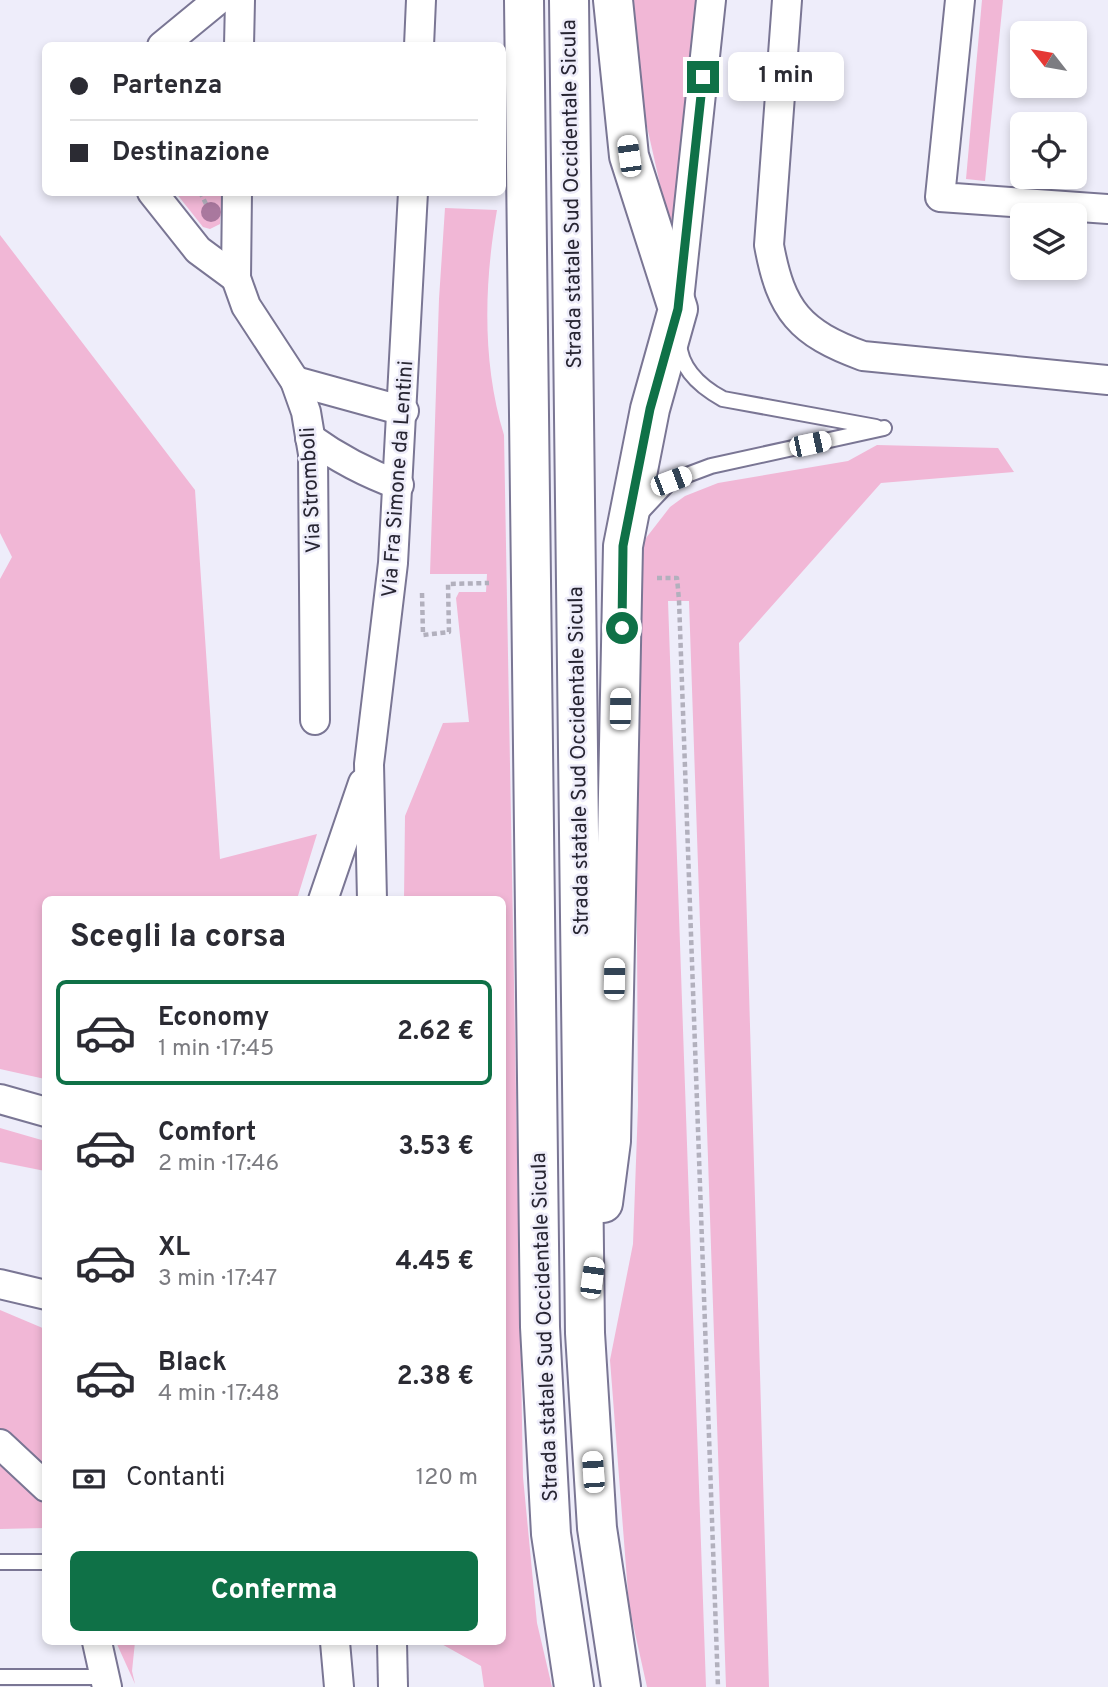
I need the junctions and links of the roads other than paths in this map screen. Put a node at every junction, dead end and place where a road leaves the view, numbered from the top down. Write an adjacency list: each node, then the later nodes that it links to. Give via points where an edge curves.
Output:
1 (218, 0): 10 (street)
2 (240, 0): 11 (street)
3 (421, 0): 12 (street)
4 (524, 0): 45 (main road, Strada statale Sud Occidentale Sicula, via 540,1327 551,1534)
5 (569, 0): 33 (main road, Strada statale Sud Occidentale Sicula)
6 (613, 0): 18 (main road, via 629,156)
7 (711, 0): 18 (street)
8 (786, 0): 19 (street, via 769,245 776,284 796,318 826,343 863,356)
9 (960, 0): 16 (street, via 940,197)
10 (167, 42)
11 (239, 42)
12 (419, 42)
13 (155, 196): 17 (street, via 198,250)
14 (237, 196): 17 (street, Via Stromboli)
15 (413, 196): 21 (street, Via Fra Simone da Lentini)
16 (1108, 209)
17 (236, 278): 20 (street, Via Stromboli, via 246,306)
18 (678, 309): 24 (main road, via 650,409); 24 (lane, via 680,350 691,374 723,400 884,428 711,466 671,481 645,505)
19 (1108, 380)
20 (295, 381): 21 (street); 22 (street, Via Stromboli)
21 (404, 411): 23 (street, Via Fra Simone da Lentini)
22 (310, 438): 23 (street, via 340,460); 25 (street, Via Stromboli)
23 (400, 485): 26 (street, Via Fra Simone da Lentini)
24 (623, 546): 33 (main road, via 611,1141)
25 (315, 720)
26 (369, 764): 27 (street); 28 (street)
27 (324, 896)
28 (372, 896)
29 (0, 1099): 30 (street)
30 (42, 1111)
31 (0, 1284): 32 (street)
32 (42, 1294)
33 (585, 1333): 46 (main road, Strada statale Sud Occidentale Sicula, via 597,1528)
34 (0, 1444): 35 (street)
35 (42, 1483)
36 (0, 1562): 37 (lane)
37 (42, 1562)
38 (98, 1645): 42 (street)
39 (335, 1645): 43 (street)
40 (392, 1645): 44 (street)
41 (0, 1677): 42 (lane)
42 (105, 1682)
43 (338, 1687)
44 (393, 1687)
45 (574, 1687)
46 (621, 1687)

